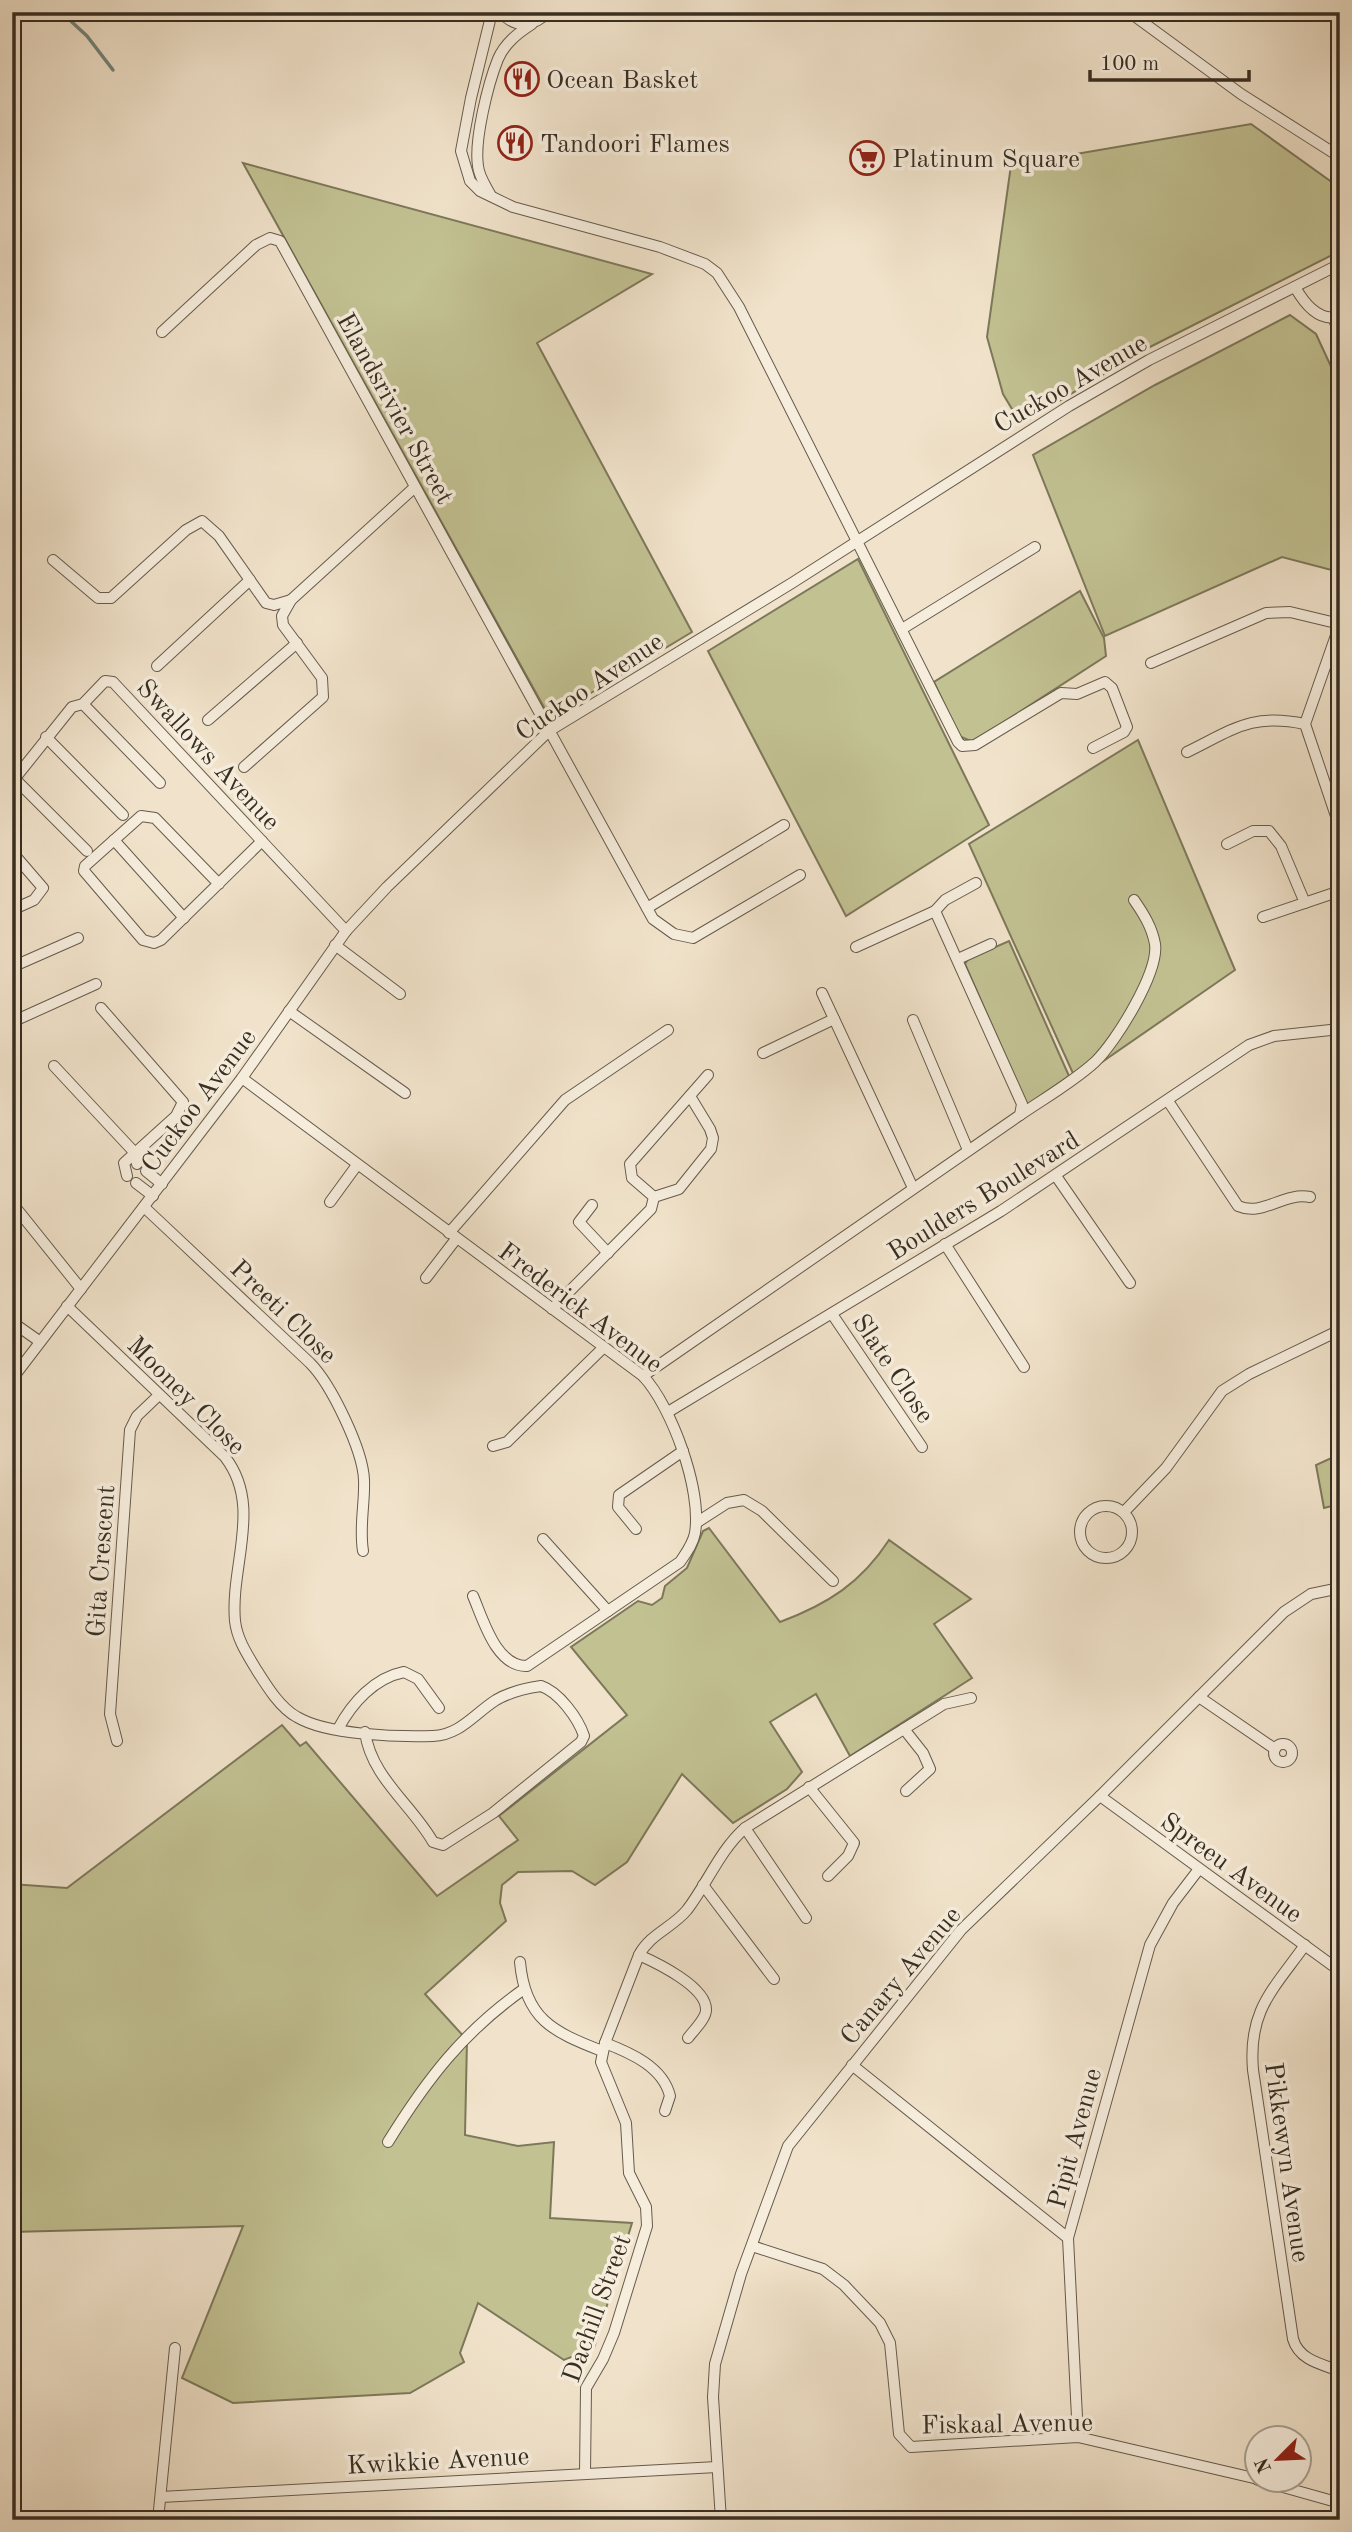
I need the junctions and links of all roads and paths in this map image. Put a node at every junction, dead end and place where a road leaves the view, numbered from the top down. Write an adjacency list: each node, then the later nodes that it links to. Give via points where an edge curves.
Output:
1 (492, 12): 7 (street, via 461,151 470,181)
2 (501, 12): 5 (street, via 513,22)
3 (548, 12): 5 (street)
4 (1129, 12): 6 (street, via 1250,100)
5 (532, 24): 7 (street, via 513,38 499,58 479,136 478,169)
6 (1340, 157)
7 (492, 197): 14 (street, via 543,216 682,254 717,273 739,307)
8 (1340, 264): 9 (street, Cuckoo Avenue)
9 (1295, 287): 10 (street, via 1311,309); 14 (street, Cuckoo Avenue, via 1069,405)
10 (1336, 317): 12 (street)
11 (162, 332): 13 (street, Elandsrivier Street, via 256,245 270,238 280,241)
12 (1340, 333)
13 (415, 487): 18 (street); 27 (street, Elandsrivier Street)
14 (858, 539): 20 (street); 27 (street, Cuckoo Avenue)
15 (1035, 547): 20 (street)
16 (52, 560): 17 (street, via 98,598 111,597 202,521 219,536)
17 (250, 580): 18 (street, via 266,603); 23 (street)
18 (291, 600): 21 (street, via 282,616 283,625)
19 (1340, 624): 22 (street, via 1290,612 1266,613); 26 (street)
20 (902, 629): 29 (street, via 962,747 975,745 1061,693 1077,694 1105,682 1112,688 1127,727)
21 (297, 643): 25 (street); 31 (street, via 322,678 324,697)
22 (1152, 663)
23 (157, 666)
24 (83, 704): 28 (street, Swallows Avenue, via 72,707); 33 (street); 38 (street, Swallows Avenue, via 102,683 113,682)
25 (208, 720)
26 (1304, 724): 30 (street, via 1256,720); 35 (street)
27 (550, 731): 48 (street, Elandsrivier Street); 53 (street, Cuckoo Avenue)
28 (46, 737): 32 (street, Swallows Avenue); 34 (street)
29 (1093, 748)
30 (1187, 751)
31 (244, 767)
32 (14, 780): 40 (street)
33 (160, 783)
34 (123, 816)
35 (1339, 823)
36 (783, 825): 48 (street)
37 (114, 840): 44 (street, via 141,816 155,818); 52 (street); 52 (street, via 83,871 143,940 161,940)
38 (262, 841): 44 (street); 53 (street, Swallows Avenue)
39 (1227, 844): 47 (street, via 1253,831 1269,831 1281,846)
40 (88, 851)
41 (12, 852): 49 (street, via 43,888 34,900)
42 (800, 875): 48 (street, Elandsrivier Street, via 693,938 659,926)
43 (976, 883): 50 (street)
44 (219, 884): 52 (street)
45 (1340, 891): 47 (street)
46 (1134, 900): 79 (street, via 1155,945 1146,982 1096,1061)
47 (1304, 903): 51 (street)
48 (647, 908)
49 (12, 910)
50 (935, 911): 57 (street); 58 (street)
51 (1263, 917)
52 (184, 918)
53 (346, 931): 56 (street, Cuckoo Avenue)
54 (78, 938): 59 (street)
55 (992, 944): 58 (street)
56 (335, 946): 62 (street); 64 (street, Cuckoo Avenue)
57 (856, 947)
58 (958, 959): 79 (street, via 1021,1104)
59 (12, 967)
60 (96, 984): 68 (street)
61 (822, 993): 65 (street)
62 (400, 994)
63 (101, 1009): 81 (street, via 183,1102 176,1116)
64 (289, 1011): 75 (street, Cuckoo Avenue); 76 (street)
65 (834, 1019): 72 (street); 85 (street)
66 (913, 1020): 80 (street)
67 (1340, 1021): 69 (street, Boulders Boulevard)
68 (12, 1022)
69 (1324, 1029): 70 (street, Boulders Boulevard); 78 (street, Boulders Boulevard, via 1260,1040)
70 (1340, 1029)
71 (668, 1030): 93 (street, via 565,1100)
72 (764, 1053)
73 (54, 1066): 81 (street)
74 (708, 1074): 77 (street)
75 (242, 1078): 82 (street, Frederick Avenue); 84 (street, Cuckoo Avenue)
76 (405, 1093)
77 (690, 1096): 87 (street, via 630,1164 632,1178); 87 (street, via 710,1129 711,1149 684,1185)
78 (1168, 1101): 83 (street, Boulders Boulevard); 88 (street, via 1238,1206 1254,1210 1287,1197)
79 (1020, 1115): 80 (street)
80 (968, 1150): 85 (street)
81 (135, 1153): 84 (street, via 141,1168); 86 (street, via 124,1163 132,1180)
82 (357, 1165): 89 (street); 93 (street, Frederick Avenue)
83 (1056, 1175): 94 (street, Boulders Boulevard); 97 (street)
84 (162, 1184): 86 (street, Cuckoo Avenue)
85 (913, 1188): 107 (street)
86 (153, 1196): 92 (street, Cuckoo Avenue)
87 (654, 1197): 95 (street, via 652,1209)
88 (1310, 1197)
89 (330, 1202)
90 (12, 1203): 98 (street)
91 (592, 1205): 95 (street, via 579,1222)
92 (144, 1207): 98 (street, Cuckoo Avenue); 118 (street, Preeti Close, via 330,1386 362,1470)
93 (452, 1236): 96 (street); 100 (street, Frederick Avenue)
94 (945, 1244): 101 (street, Boulders Boulevard); 106 (street)
95 (608, 1253): 100 (street)
96 (426, 1278)
97 (1130, 1283)
98 (81, 1289): 99 (street, Cuckoo Avenue)
99 (67, 1306): 104 (street, Cuckoo Avenue); 109 (street, Mooney Close)
100 (552, 1309): 105 (street, Frederick Avenue)
101 (832, 1314): 110 (street, Boulders Boulevard); 112 (street, Slate Close)
102 (12, 1322): 104 (street)
103 (1340, 1331): 114 (street, via 1222,1391 1166,1468)
104 (39, 1340): 108 (street, Cuckoo Avenue)
105 (603, 1348): 107 (street, Frederick Avenue); 111 (street, via 507,1442)
106 (1024, 1367)
107 (643, 1376): 110 (street, Frederick Avenue)
108 (12, 1379)
109 (159, 1395): 126 (street, Mooney Close, via 225,1457 242,1484 235,1620 244,1650 262,1679 296,1717); 129 (street, Gita Crescent, via 137,1416 130,1430 110,1714)
110 (668, 1412): 113 (street, Frederick Avenue)
111 (493, 1446)
112 (922, 1447)
113 (683, 1451): 115 (street, Frederick Avenue); 116 (street, via 619,1495 618,1507)
114 (1124, 1512): 114 (street, via 1133,1532 1123,1552 1102,1558 1089,1551 1081,1539 1084,1517 1103,1506)
115 (696, 1523): 119 (street, via 727,1503 744,1500 762,1511); 122 (street, Frederick Avenue, via 690,1547 680,1562)
116 (636, 1529)
117 (543, 1539): 122 (street)
118 (363, 1550)
119 (833, 1581)
120 (1340, 1588): 123 (street, Canary Avenue, via 1297,1601)
121 (473, 1597): 122 (street, Frederick Avenue, via 495,1644 521,1667 534,1663)
122 (608, 1611)
123 (1199, 1697): 130 (street); 133 (street, Canary Avenue)
124 (971, 1698): 127 (street, via 944,1704)
125 (439, 1708): 126 (street, via 418,1679 404,1672 389,1677 358,1700)
126 (338, 1729): 128 (street, Mooney Close)
127 (904, 1729): 131 (street); 132 (street, via 930,1769)
128 (365, 1732): 128 (street, Mooney Close, via 445,1734 472,1721 496,1700 533,1687 548,1688 581,1728 581,1742 494,1813 443,1845 433,1843 386,1780 374,1762)
129 (117, 1741)
130 (1275, 1749)
131 (809, 1787): 134 (street); 136 (street, via 854,1843)
132 (906, 1791)
133 (1100, 1796): 135 (street, Spreeu Avenue); 147 (street, Canary Avenue, via 961,1930)
134 (745, 1828): 137 (street); 138 (street)
135 (1199, 1869): 139 (street, Spreeu Avenue); 150 (street, Pipit Avenue, via 1172,1903 1150,1945)
136 (828, 1876)
137 (703, 1885): 140 (street, via 687,1910 645,1944); 143 (street)
138 (806, 1918)
139 (1305, 1945): 142 (street, Spreeu Avenue); 153 (street, Pikkewyn Avenue, via 1261,2007 1252,2034 1252,2061 1295,2349 1309,2360)
140 (639, 1955): 145 (street, via 684,1980 702,1999 704,2017); 146 (street)
141 (520, 1962): 144 (street)
142 (1340, 1971)
143 (774, 1979)
144 (524, 1989): 146 (street, via 550,2028); 149 (street, via 458,2043)
145 (688, 2038)
146 (603, 2047): 148 (street, via 638,2059 661,2075 670,2096); 156 (street, Dachill Street, via 604,2073 628,2133 629,2173 648,2218 614,2333 586,2388)
147 (852, 2065): 150 (street); 151 (street, Canary Avenue, via 788,2146)
148 (665, 2111)
149 (388, 2142)
150 (1068, 2238): 154 (street, Pipit Avenue)
151 (752, 2246): 154 (street, Fiskaal Avenue, via 823,2269 880,2323 890,2343 899,2434 911,2447); 155 (street, Canary Avenue, via 715,2364)
152 (175, 2347): 159 (street)
153 (1340, 2371)
154 (1078, 2437): 157 (street, Fiskaal Avenue)
155 (717, 2467): 156 (street, Kwikkie Avenue); 162 (street, Canary Avenue)
156 (585, 2473): 159 (street, Kwikkie Avenue)
157 (1244, 2476)
158 (1309, 2494): 160 (street, Fiskaal Avenue)
159 (161, 2497): 161 (street)
160 (1340, 2503)
161 (158, 2520)
162 (721, 2520)

